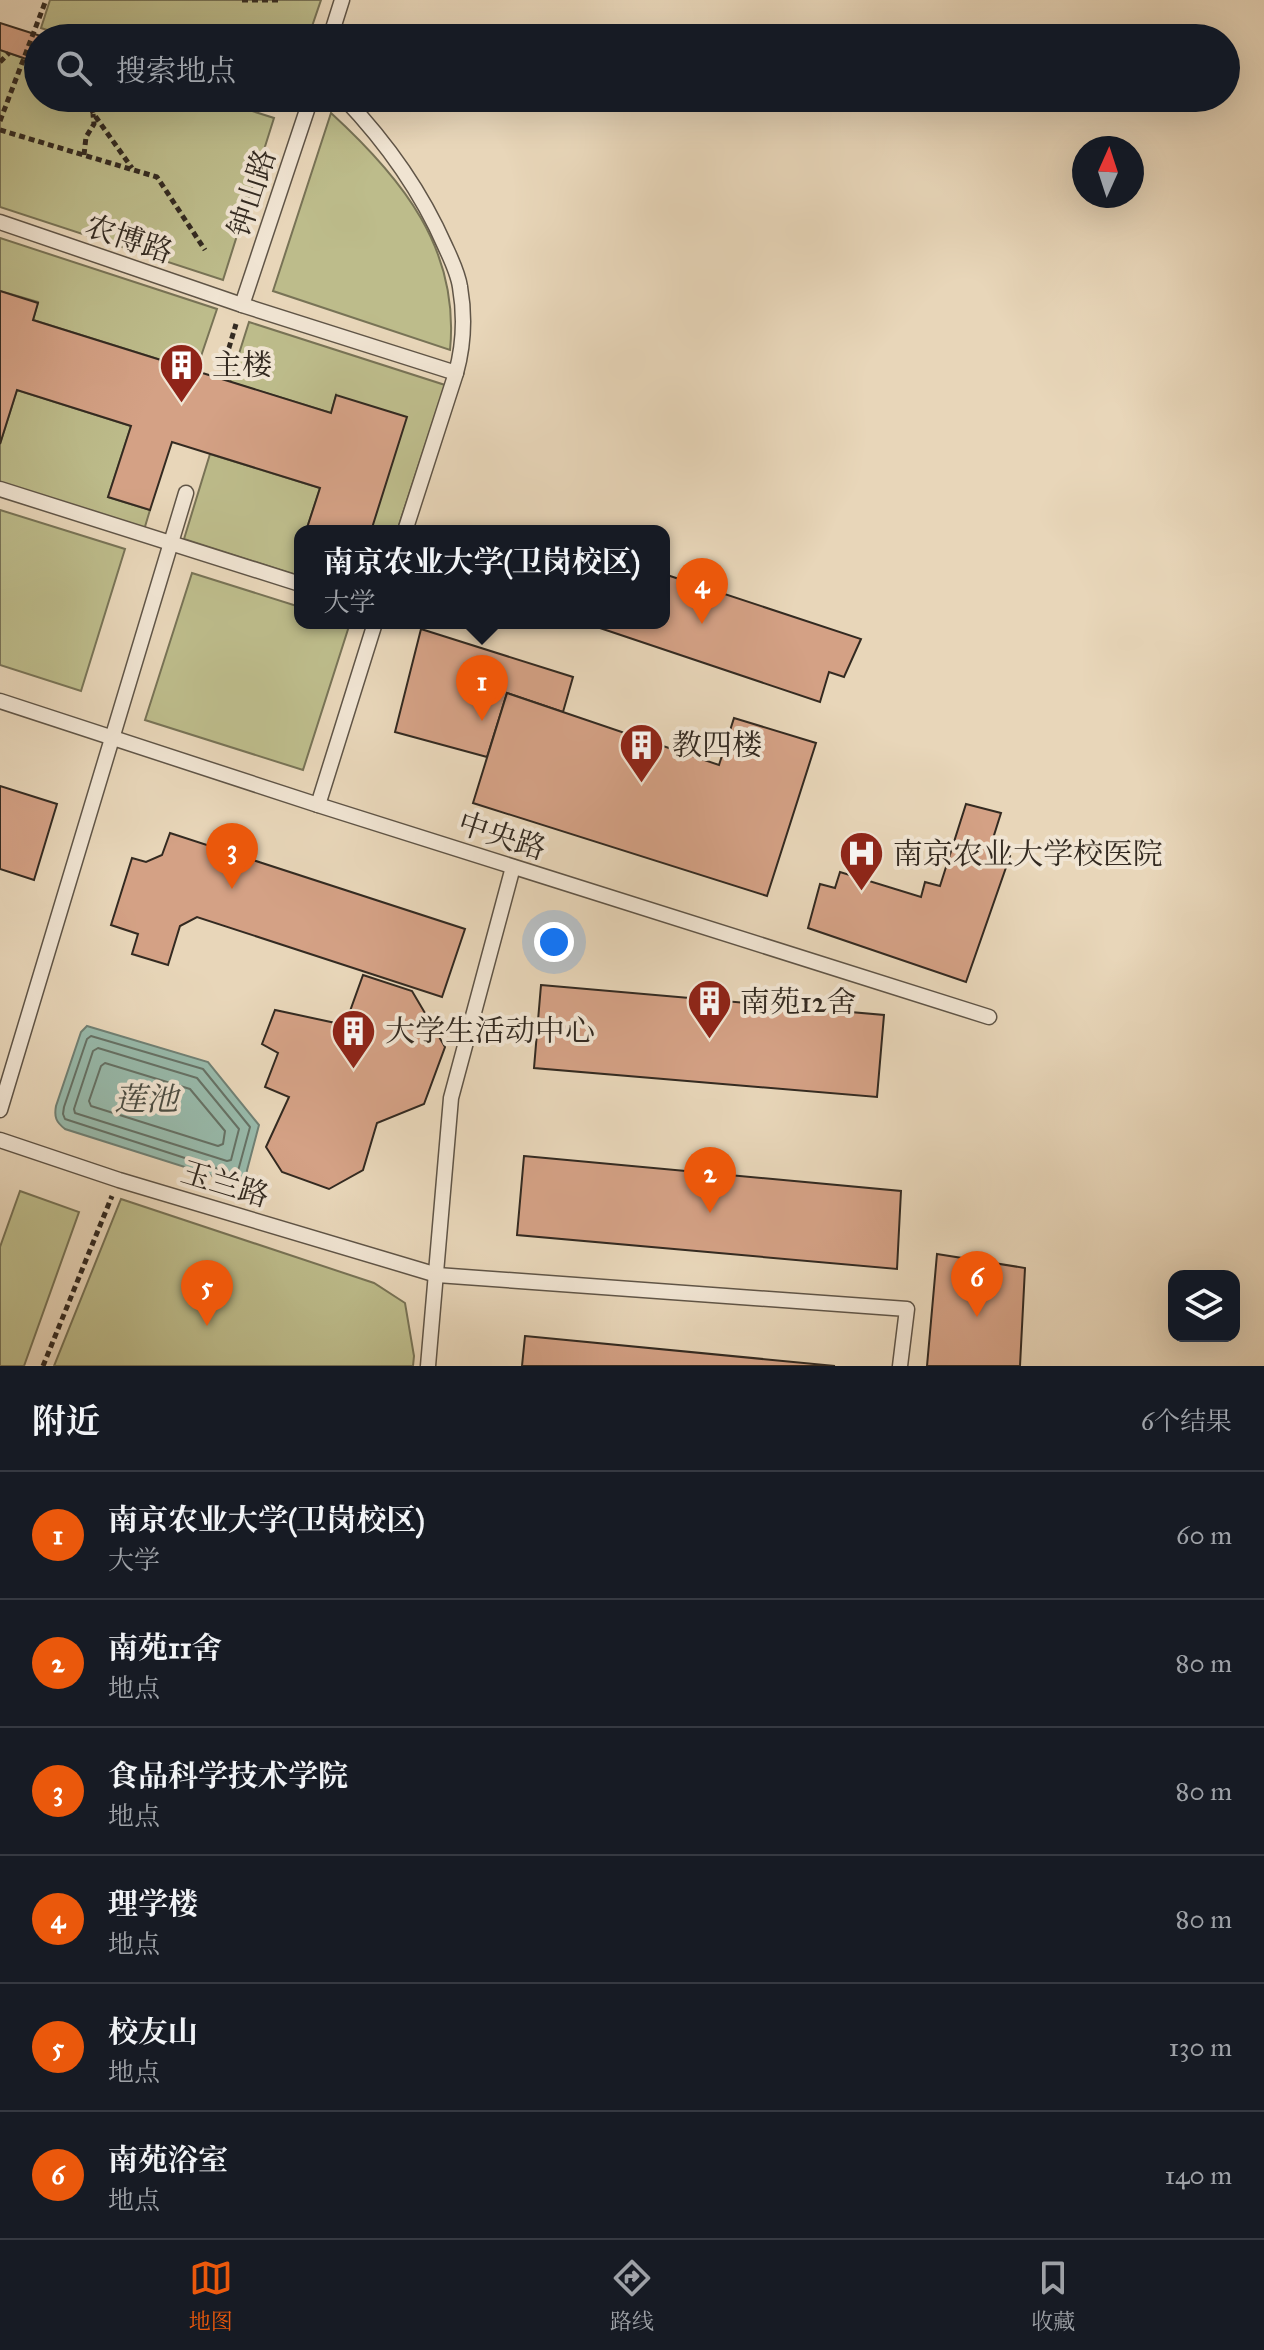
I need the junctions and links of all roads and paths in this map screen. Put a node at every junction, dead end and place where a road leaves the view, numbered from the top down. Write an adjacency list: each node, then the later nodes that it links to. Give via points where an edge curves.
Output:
1 (46, 0): 5 (path)
2 (242, 0): 3 (path)
3 (278, 0)
4 (342, 0): 6 (lane)
5 (37, 24)
6 (334, 24)
7 (9, 53): 9 (path)
8 (24, 58): 13 (path)
9 (0, 62)
10 (306, 112): 19 (lane, 钟山路)
11 (356, 112): 21 (lane, via 418,193 452,261 464,326)
12 (93, 113): 15 (path); 16 (path)
13 (0, 121)
14 (0, 130): 15 (path)
15 (84, 155): 16 (path)
16 (133, 170): 18 (path, via 157,177)
17 (0, 222): 19 (lane, 农博路)
18 (205, 250)
19 (242, 305): 20 (path); 21 (lane, 农博路)
20 (226, 358)
21 (456, 373): 24 (lane)
22 (0, 489): 25 (lane)
23 (186, 493): 25 (lane)
24 (407, 525)
25 (171, 544): 26 (lane); 29 (lane)
26 (294, 582)
27 (373, 629): 30 (lane)
28 (0, 701): 29 (lane, 中央路)
29 (112, 737): 30 (lane, 中央路); 33 (lane)
30 (318, 805): 31 (lane, 中央路)
31 (513, 867): 32 (lane, 中央路); 36 (lane, via 451,1098)
32 (989, 1017)
33 (0, 1110)
34 (0, 1140): 35 (lane, 玉兰路)
35 (119, 1180): 36 (lane, 玉兰路); 37 (path)
36 (437, 1275): 38 (lane); 39 (lane, 玉兰路, via 907,1309)
37 (43, 1366)
38 (428, 1366)
39 (900, 1366)

